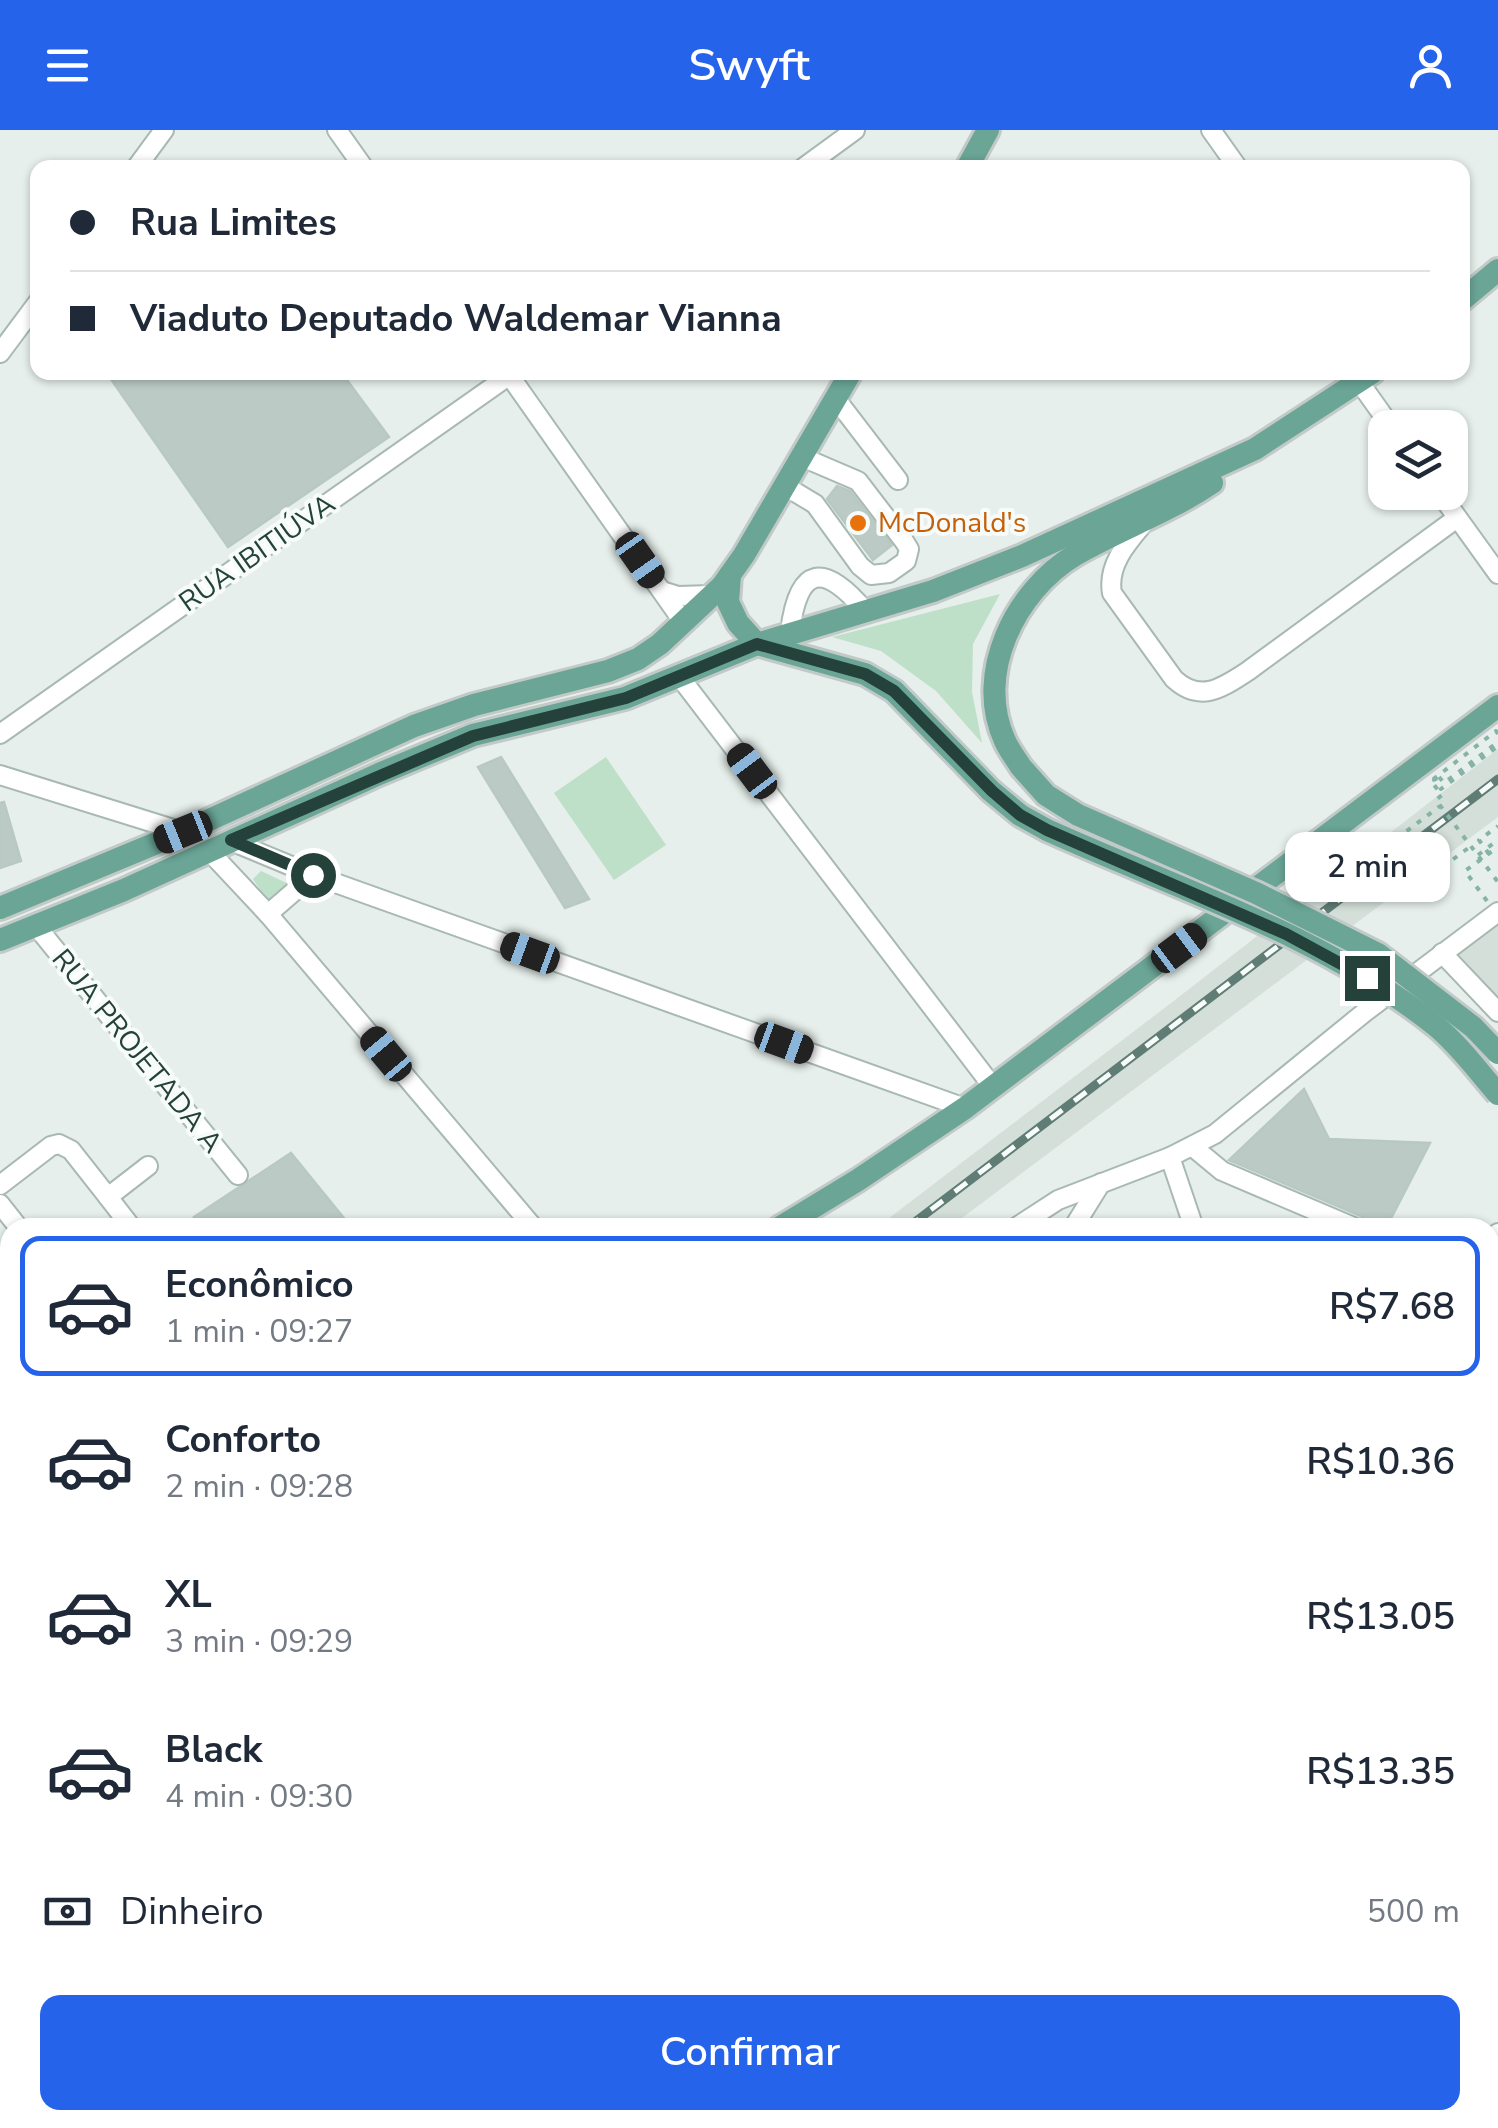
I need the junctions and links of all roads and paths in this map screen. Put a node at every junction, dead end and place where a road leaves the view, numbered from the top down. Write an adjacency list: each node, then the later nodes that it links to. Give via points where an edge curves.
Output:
1 (164, 130): 6 (street)
2 (337, 130): 7 (street)
3 (855, 130): 8 (street)
4 (988, 130): 9 (main road)
5 (1211, 130): 10 (street)
6 (142, 160)
7 (358, 160)
8 (813, 160)
9 (971, 160)
10 (1232, 160)
11 (1498, 270): 12 (main road)
12 (1470, 293)
13 (30, 313): 14 (street)
14 (0, 353)
15 (500, 380): 39 (street, RUA IBITIÚVA)
16 (515, 380): 31 (street)
17 (847, 380): 20 (main road)
18 (1364, 380): 22 (main road)
19 (1368, 380): 21 (street)
20 (836, 399): 23 (main road); 24 (street)
21 (1383, 410)
22 (1255, 448): 28 (main road, via 1206,487); 33 (main road, via 1022,556)
23 (802, 458): 25 (main road); 25 (street, via 858,480 909,549 906,561 872,575 815,504)
24 (898, 480)
25 (785, 486): 30 (main road)
26 (1451, 510): 27 (street)
27 (1457, 518): 28 (street, via 1212,692 1188,690 1174,680 1112,593 1117,560); 29 (street)
28 (1146, 520): 62 (main road, bridge, via 1059,567 1026,600 1010,628 994,690 1004,740 1021,767 1046,795 1078,815 1378,954)
29 (1498, 574)
30 (730, 575): 32 (main road); 36 (main road, via 728,602)
31 (662, 591): 32 (street); 34 (street)
32 (712, 596): 34 (main road)
33 (865, 611): 35 (main road); 35 (street, via 841,584 822,576 802,589)
34 (684, 623): 45 (main road, via 638,659 414,726)
35 (790, 632): 36 (main road)
36 (757, 644): 37 (main road); 64 (main road, bridge, via 865,674 894,691 1020,815 1295,938 1367,978 1438,1028)
37 (679, 676): 47 (main road, via 626,698 473,736); 63 (street)
38 (1498, 706): 63 (main road)
39 (0, 734)
40 (1498, 740): 40 (path, bridge, via 1440,788 1434,780 1495,734); 42 (path, bridge); 43 (path, bridge, via 1496,731 1431,781 1442,796 1436,800)
41 (0, 775): 45 (street)
42 (1444, 783)
43 (1440, 806): 48 (path, bridge); 51 (path)
44 (1498, 826): 49 (path, via 1479,840)
45 (183, 832): 55 (main road)
46 (1498, 844): 49 (path); 50 (path, bridge)
47 (220, 846): 52 (street); 57 (street); 58 (main road)
48 (1471, 846): 50 (path, bridge); 54 (path)
49 (1488, 854): 56 (path, via 1465,871)
50 (1478, 855): 53 (path, bridge)
51 (1381, 856)
52 (313, 875): 57 (street); 65 (street)
53 (1498, 882)
54 (1402, 891)
55 (0, 908)
56 (1497, 912): 60 (street)
57 (268, 914): 74 (street)
58 (37, 926): 59 (main road); 69 (street, RUA PROJETADA A)
59 (0, 940)
60 (1442, 953): 61 (street); 66 (street)
61 (1498, 1012)
62 (1498, 1053)
63 (993, 1088): 65 (main road)
64 (1498, 1094)
65 (965, 1108): 75 (main road)
66 (1194, 1147): 67 (street); 79 (street, via 1222,1171)
67 (1170, 1158): 70 (street); 78 (street)
68 (148, 1166): 72 (street)
69 (238, 1175)
70 (1101, 1183): 76 (street); 77 (street)
71 (0, 1185): 72 (street, via 59,1144)
72 (108, 1197): 73 (street)
73 (124, 1218)
74 (526, 1218)
75 (795, 1218)
76 (1030, 1218)
77 (1079, 1218)
78 (1191, 1218)
79 (1332, 1218)

